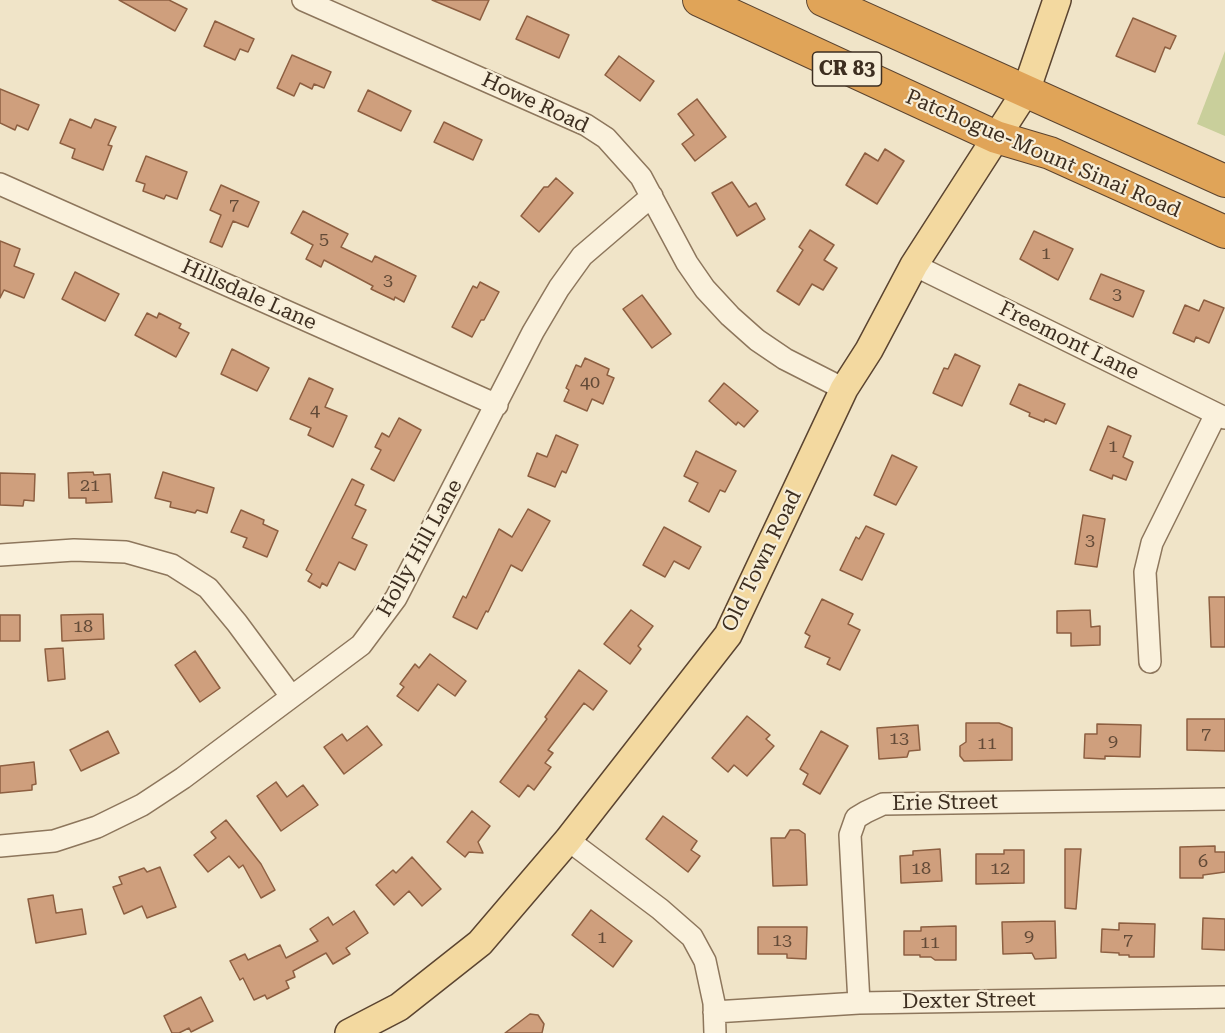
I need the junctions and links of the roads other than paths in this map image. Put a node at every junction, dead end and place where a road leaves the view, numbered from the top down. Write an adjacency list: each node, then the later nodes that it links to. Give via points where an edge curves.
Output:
1 (303, 0): 9 (street, Howe Road, via 586,124 622,155)
2 (699, 0): 6 (highway, Patchogue-Mount Sinai Road / CR 83)
3 (823, 0): 5 (highway, CR 83)
4 (1057, 0): 5 (main road, Old Town Road)
5 (1026, 91): 6 (main road, Old Town Road); 7 (highway, CR 83)
6 (996, 137): 10 (highway, Patchogue-Mount Sinai Road / CR 83, via 1050,153); 11 (main road, Old Town Road)
7 (1225, 181)
8 (0, 184): 13 (street, Hillsdale Lane)
9 (652, 196): 12 (street, Howe Road, via 687,263 730,316 785,359); 13 (street, Holly Hill Lane, via 582,256 533,332)
10 (1225, 232)
11 (914, 265): 12 (main road, Old Town Road); 14 (street, Freemont Lane)
12 (844, 388): 19 (main road, Old Town Road, via 728,635)
13 (497, 405): 17 (street, Holly Hill Lane, via 396,598 361,645)
14 (1221, 416): 16 (street, via 1152,543 1145,572)
15 (0, 555): 17 (street, via 74,550 126,552 172,565 208,588)
16 (1150, 662)
17 (291, 696): 20 (street, Holly Hill Lane, via 142,805 97,827 54,841)
18 (1225, 799): 22 (street, Erie Street, via 883,804 866,812 856,818 850,835)
19 (568, 840): 23 (street, via 692,937 705,961); 24 (main road, Old Town Road, via 480,943 399,1007)
20 (0, 846)
21 (1225, 997): 22 (street, Dexter Street)
22 (859, 1003): 23 (street, Dexter Street)
23 (714, 1012): 25 (street)
24 (349, 1033)
25 (715, 1033)

